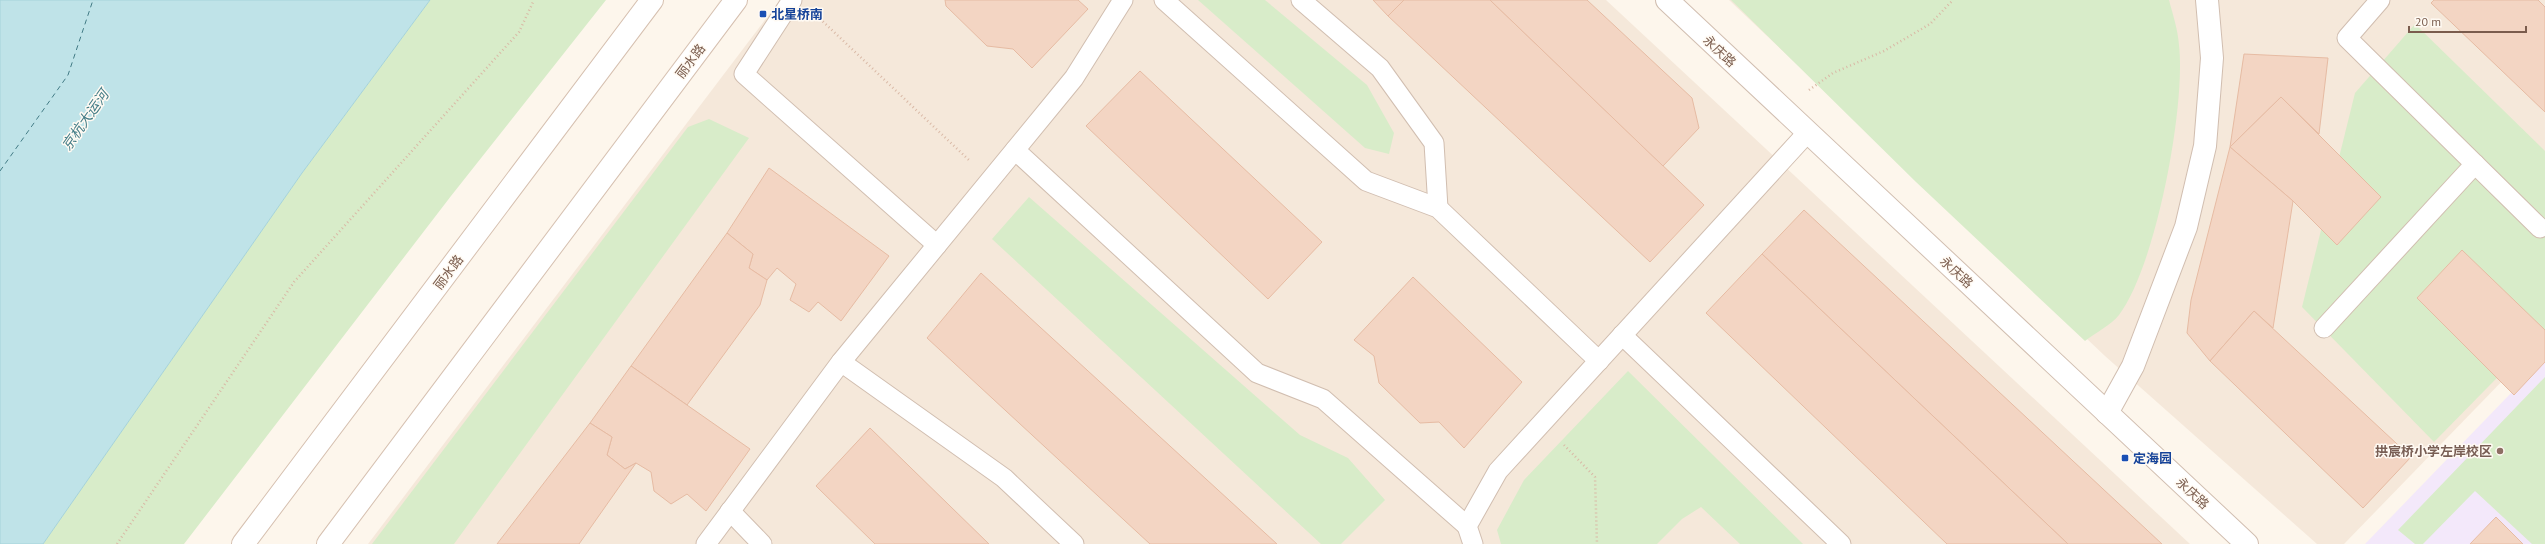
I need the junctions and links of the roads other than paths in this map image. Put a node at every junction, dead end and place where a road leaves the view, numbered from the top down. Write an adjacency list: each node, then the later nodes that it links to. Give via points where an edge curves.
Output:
1 (652, 0): 23 (main road, 丽水路)
2 (736, 0): 24 (main road, 丽水路)
3 (792, 0): 15 (lane, via 744,74)
4 (1123, 0): 11 (lane, via 1074,78)
5 (1164, 0): 13 (lane, via 1366,181)
6 (1301, 0): 13 (lane, via 1380,68 1434,143)
7 (1666, 0): 10 (main road, 永庆路)
8 (2207, 0): 20 (main road, via 2212,58 2205,146 2186,227 2133,366)
9 (2380, 0): 12 (lane, via 2347,38)
10 (1808, 132): 17 (lane); 20 (main road, 永庆路)
11 (1015, 150): 15 (lane); 22 (lane, via 1257,373 1323,399)
12 (2475, 164): 14 (lane); 16 (lane)
13 (1438, 208): 18 (lane)
14 (2540, 228)
15 (937, 245): 19 (lane)
16 (2324, 328)
17 (1622, 336): 18 (lane); 28 (lane)
18 (1599, 361): 22 (lane, via 1498,471)
19 (841, 362): 21 (lane); 27 (lane, via 1004,478)
20 (2107, 412): 29 (main road, 永庆路)
21 (730, 511): 25 (lane); 26 (lane)
22 (1470, 535)
23 (243, 544)
24 (328, 544)
25 (706, 544)
26 (762, 544)
27 (1074, 544)
28 (1841, 544)
29 (2247, 544)

